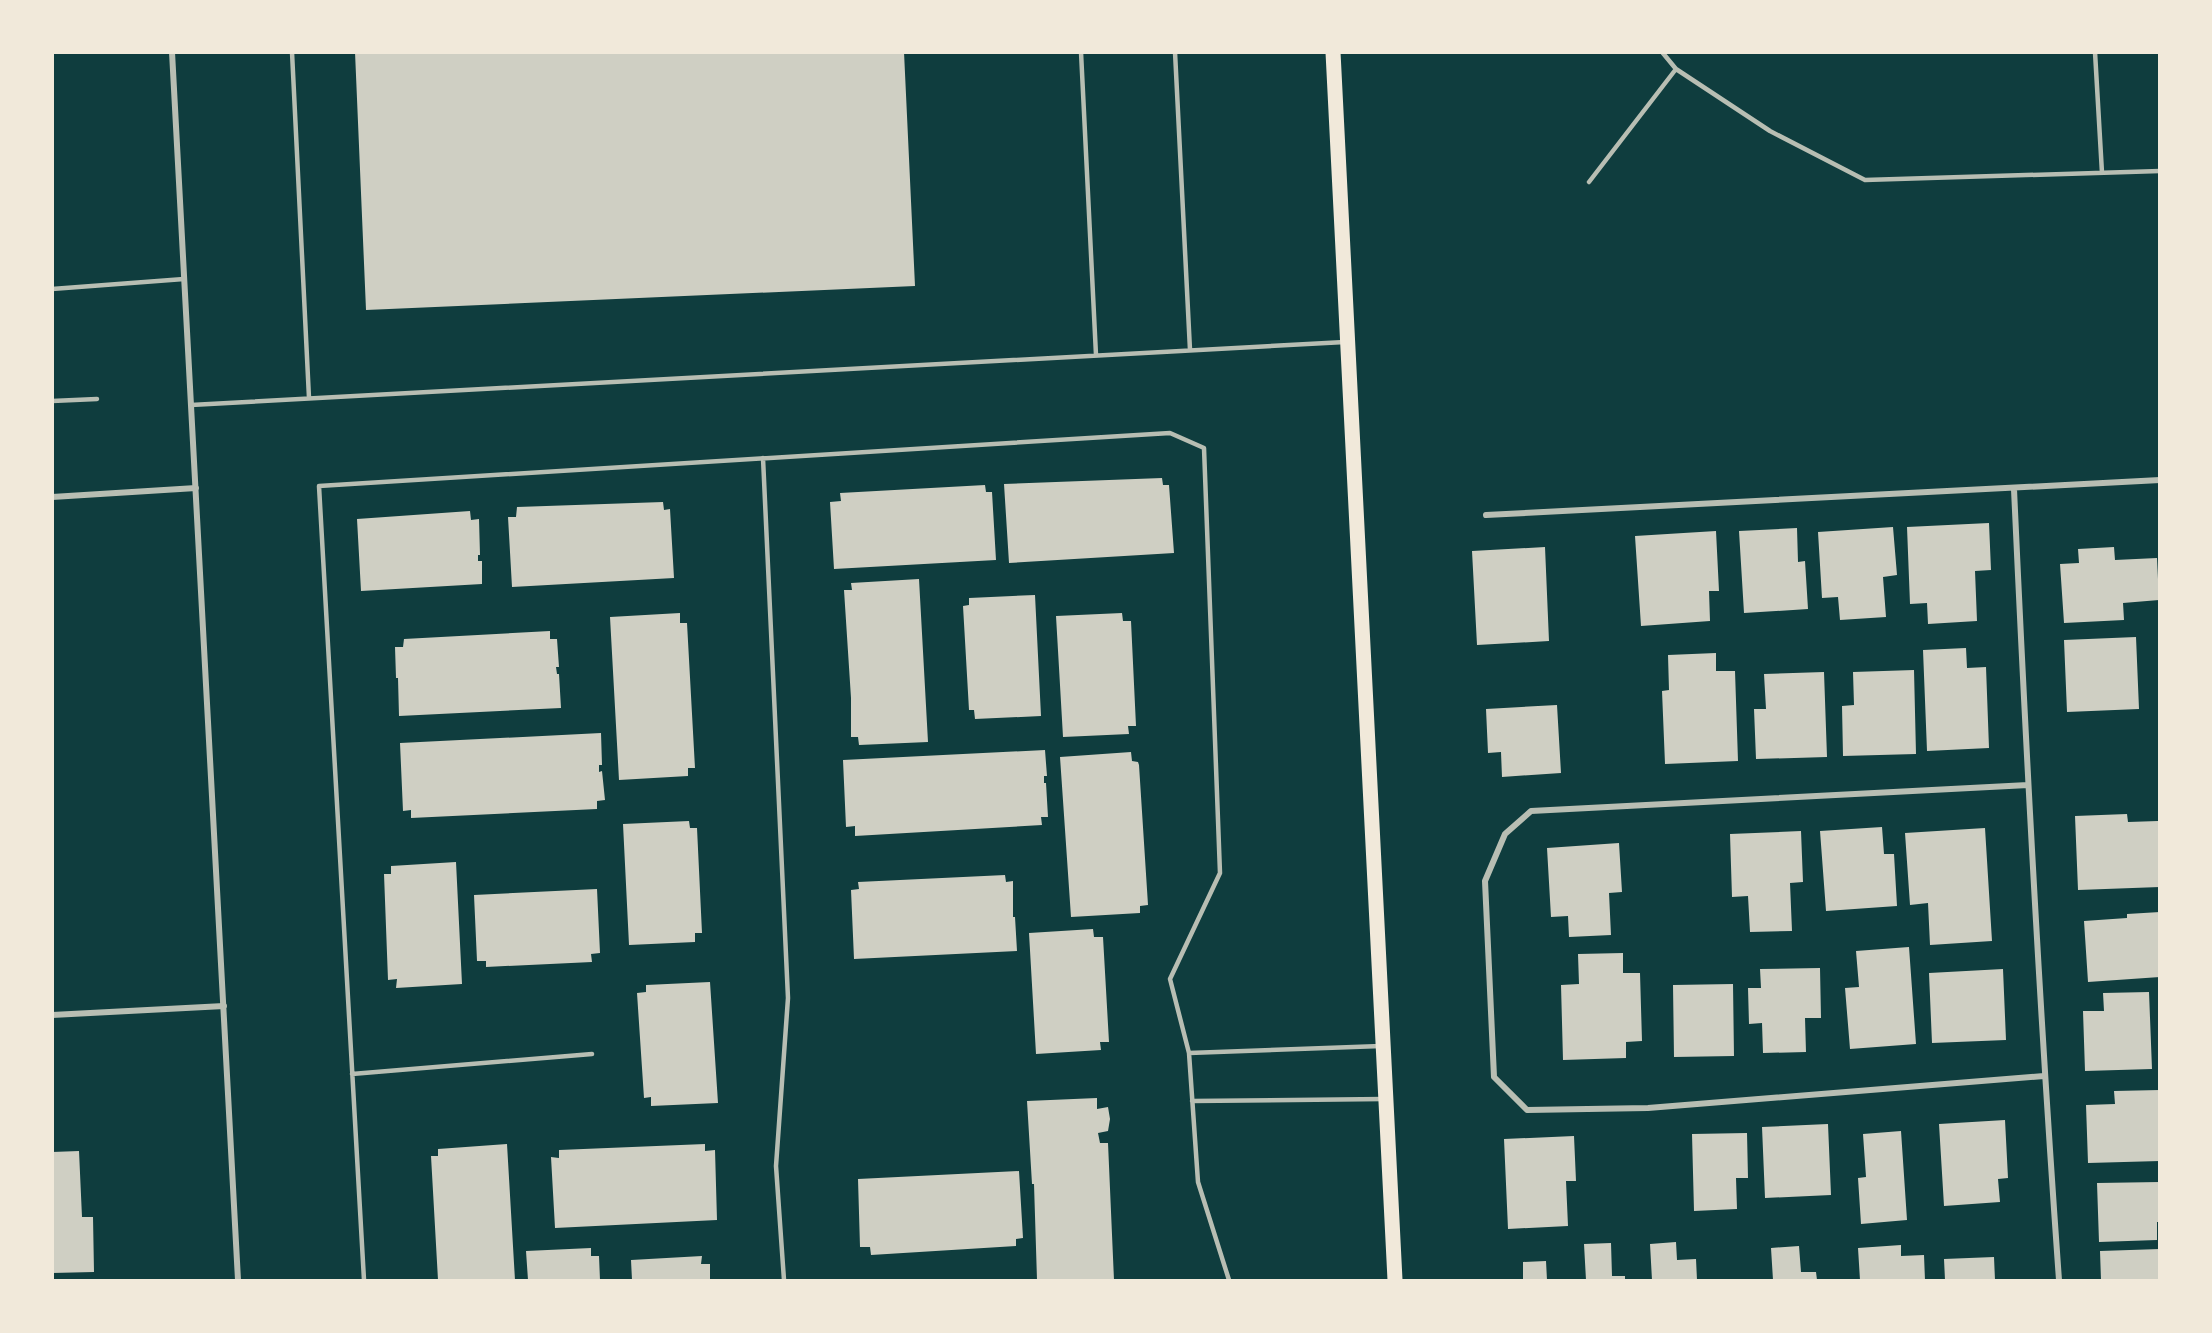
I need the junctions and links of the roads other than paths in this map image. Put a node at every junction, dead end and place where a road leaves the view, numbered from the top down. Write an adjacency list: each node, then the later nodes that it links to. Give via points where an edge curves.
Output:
1 (172, 52): 12 (street)
2 (292, 52): 17 (lane)
3 (1081, 52): 16 (lane)
4 (1175, 52): 15 (lane)
5 (1333, 52): 14 (main road)
6 (1662, 52): 8 (lane)
7 (2095, 52): 10 (lane)
8 (1676, 69): 10 (lane, via 1770,131 1865,180); 11 (lane)
9 (2160, 171): 10 (lane)
10 (2102, 173)
11 (1589, 182)
12 (184, 279): 13 (lane); 20 (street)
13 (52, 289)
14 (1348, 342): 15 (lane); 30 (main road)
15 (1191, 350): 16 (lane)
16 (1096, 355): 17 (lane)
17 (309, 398): 20 (lane)
18 (97, 399): 19 (lane)
19 (52, 401)
20 (191, 405): 23 (street)
21 (763, 458): 31 (lane, via 1170,433 1204,448 1220,873 1170,980); 33 (lane, via 320,486); 39 (lane, via 788,998 776,1166)
22 (2160, 480): 24 (street)
23 (196, 488): 25 (street); 28 (street)
24 (2014, 489): 26 (street); 27 (street)
25 (52, 497)
26 (1486, 515)
27 (2028, 785): 34 (street); 34 (street, via 1531,811 1505,834 1485,881 1494,1077 1527,1110 1648,1108)
28 (224, 1006): 29 (street); 37 (street)
29 (52, 1015)
30 (1383, 1046): 31 (lane); 35 (main road)
31 (1189, 1053): 36 (lane)
32 (592, 1054): 33 (lane)
33 (352, 1074): 38 (lane)
34 (2044, 1076): 42 (street)
35 (1386, 1099): 36 (lane); 41 (main road)
36 (1192, 1101): 40 (lane, via 1198,1182)
37 (238, 1281)
38 (364, 1281)
39 (784, 1281)
40 (1229, 1281)
41 (1395, 1281)
42 (2059, 1281)

